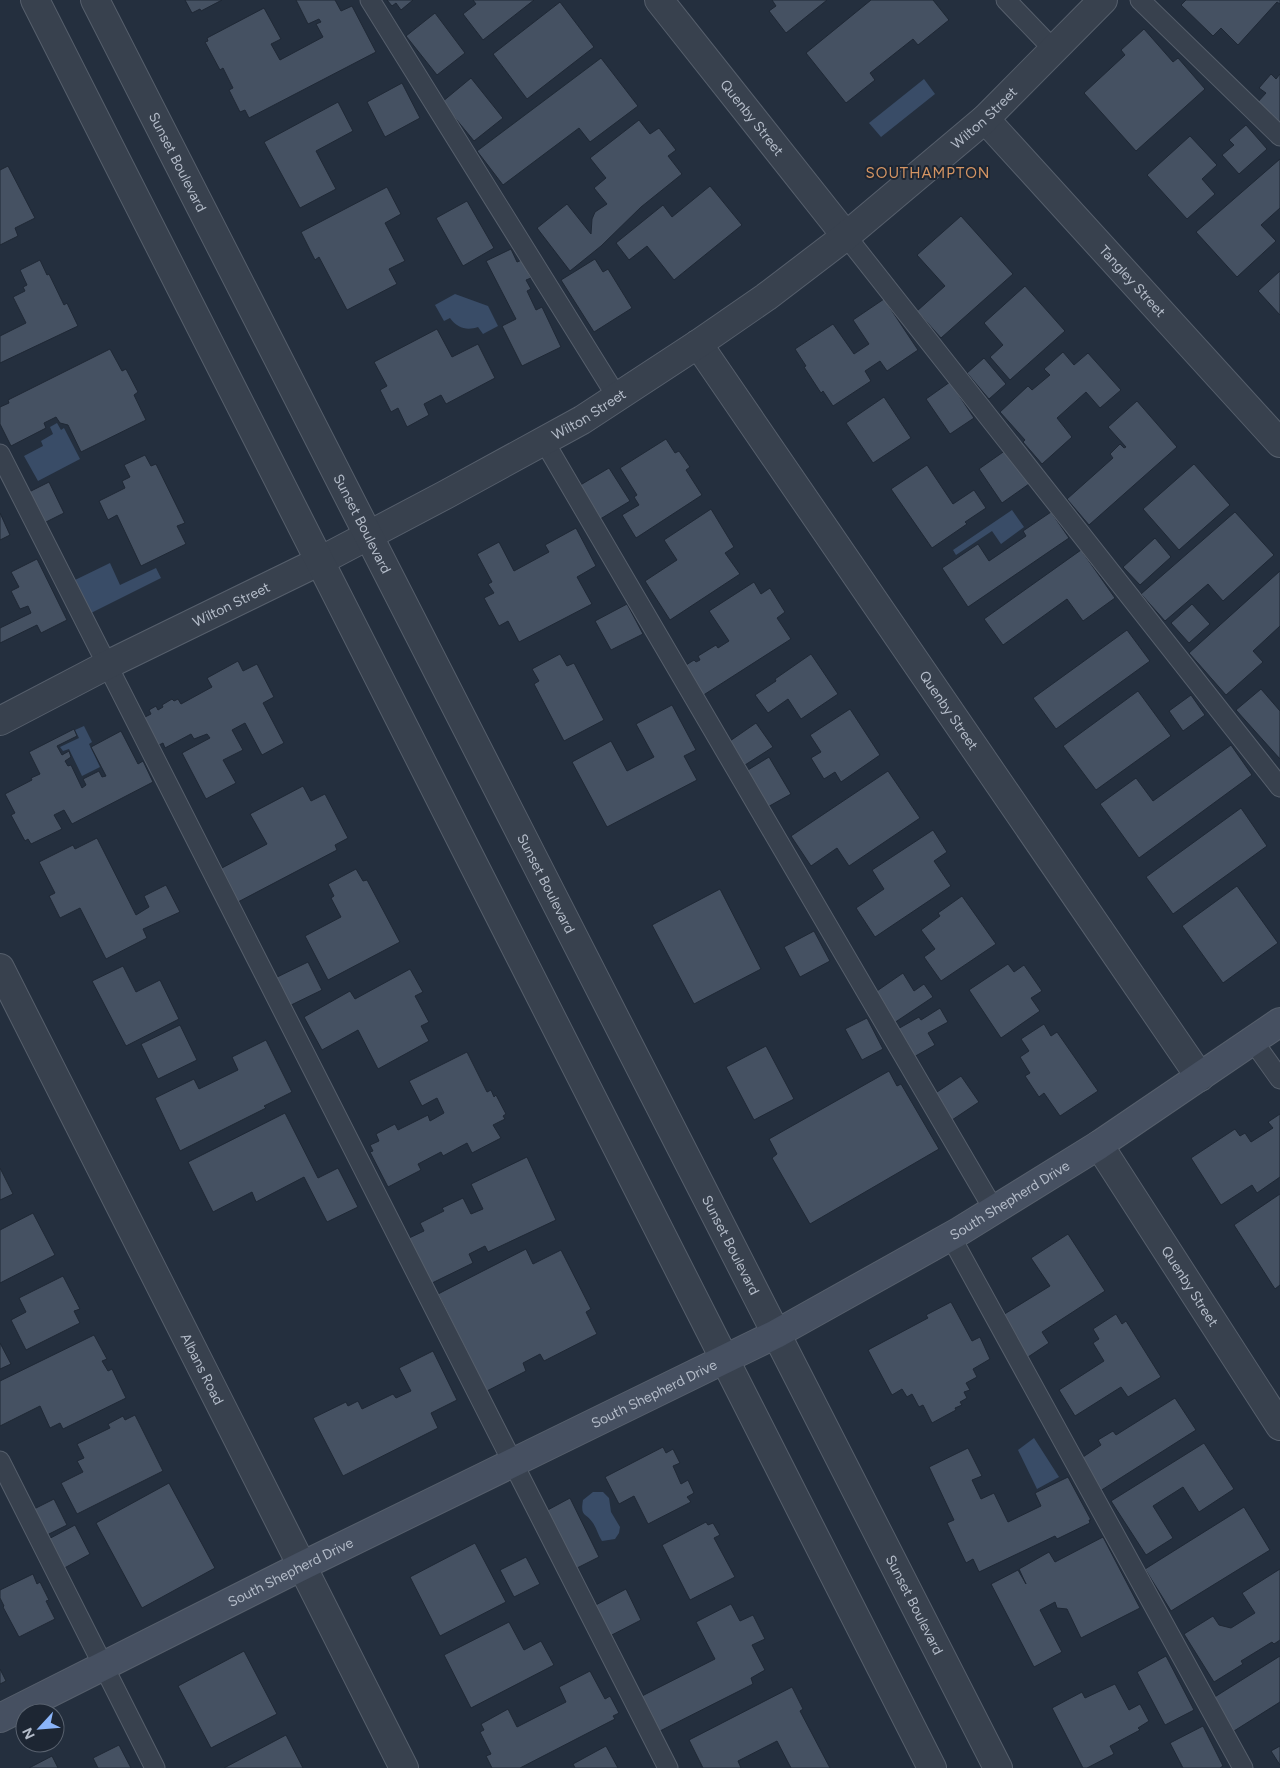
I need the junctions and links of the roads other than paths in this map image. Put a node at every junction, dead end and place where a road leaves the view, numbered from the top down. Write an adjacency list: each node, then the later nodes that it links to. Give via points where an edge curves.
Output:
1 (35, 0): 18 (street)
2 (95, 0): 17 (street, Sunset Boulevard)
3 (370, 0): 13 (lane)
4 (659, 0): 11 (street, Quenby Street)
5 (1006, 0): 8 (lane)
6 (1104, 0): 8 (street, Wilton Street)
7 (1140, 0): 10 (lane)
8 (1054, 50): 9 (street, Wilton Street)
9 (985, 119): 11 (street, Wilton Street); 15 (street, Tangley Street)
10 (1280, 136)
11 (846, 236): 12 (street, Wilton Street); 21 (lane)
12 (698, 344): 13 (street, Wilton Street); 25 (street, Quenby Street)
13 (617, 397): 14 (street, Wilton Street)
14 (544, 441): 17 (street, Wilton Street); 28 (lane)
15 (1280, 443)
16 (0, 454): 19 (lane)
17 (368, 536): 18 (street, Wilton Street); 30 (street, Sunset Boulevard)
18 (318, 562): 19 (street, Wilton Street); 31 (street)
19 (107, 665): 20 (street, Wilton Street); 34 (lane)
20 (0, 721)
21 (1280, 787)
22 (0, 968): 35 (street, Albans Road)
23 (1280, 1022): 24 (main road, South Shepherd Drive)
24 (1253, 1041): 25 (main road, South Shepherd Drive); 26 (lane)
25 (1200, 1077): 27 (main road, South Shepherd Drive)
26 (1280, 1079)
27 (1099, 1145): 28 (main road, South Shepherd Drive); 32 (street, Quenby Street)
28 (994, 1210): 29 (main road, South Shepherd Drive)
29 (951, 1236): 30 (main road, South Shepherd Drive); 43 (lane)
30 (776, 1334): 31 (main road, South Shepherd Drive); 42 (street, Sunset Boulevard)
31 (724, 1360): 34 (main road, South Shepherd Drive); 41 (street)
32 (1280, 1426)
33 (0, 1461): 36 (lane)
34 (513, 1464): 35 (main road, South Shepherd Drive); 40 (lane)
35 (302, 1566): 36 (main road, South Shepherd Drive); 39 (street, Albans Road)
36 (103, 1666): 37 (main road, South Shepherd Drive); 38 (lane)
37 (0, 1718)
38 (155, 1768)
39 (404, 1768)
40 (668, 1768)
41 (932, 1768)
42 (998, 1768)
43 (1243, 1768)

